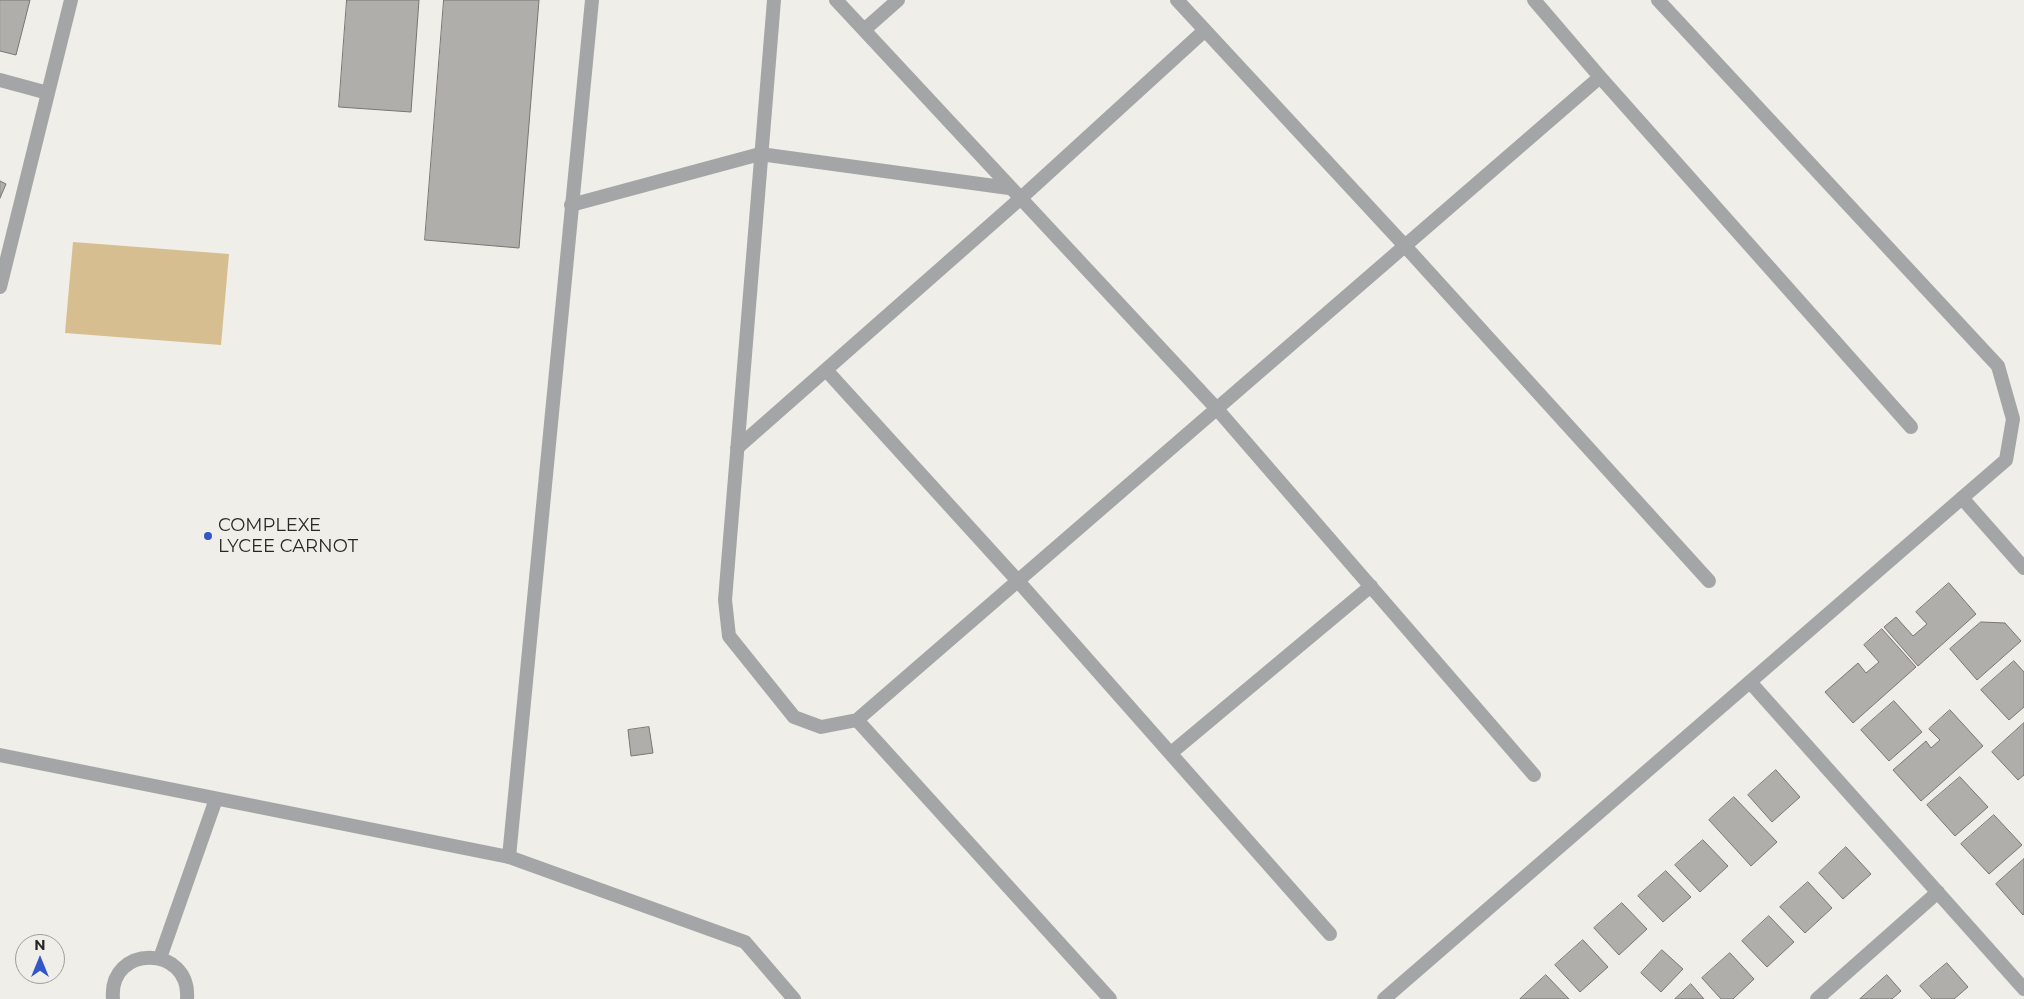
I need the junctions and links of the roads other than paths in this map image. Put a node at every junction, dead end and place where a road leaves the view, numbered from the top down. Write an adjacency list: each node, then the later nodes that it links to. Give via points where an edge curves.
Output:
1 (71, 0): 13 (street)
2 (592, 0): 17 (street)
3 (774, 0): 14 (street)
4 (836, 0): 9 (street)
5 (898, 0): 9 (street)
6 (1177, 0): 10 (street)
7 (1534, 0): 11 (street)
8 (1658, 0): 24 (street, via 1998,366 2013,419 2006,460)
9 (864, 30): 15 (street)
10 (1204, 31): 16 (street); 18 (street)
11 (1600, 77): 18 (street); 22 (street)
12 (0, 80): 13 (street)
13 (48, 93): 19 (street)
14 (760, 154): 15 (street); 17 (street); 23 (street)
15 (1009, 188): 16 (street)
16 (1021, 198): 20 (street); 21 (street)
17 (571, 205): 35 (street)
18 (1405, 246): 21 (street); 27 (street)
19 (0, 287)
20 (826, 370): 23 (street); 26 (street)
21 (1217, 408): 26 (street); 28 (street)
22 (1910, 427)
23 (737, 448): 30 (street, via 725,600 729,636 794,718 821,726)
24 (1962, 498): 25 (street); 29 (street)
25 (2024, 568)
26 (1018, 581): 30 (street); 31 (street)
27 (1709, 581)
28 (1371, 586): 31 (street); 33 (street)
29 (1750, 682): 36 (street); 44 (street)
30 (857, 720): 43 (street)
31 (1171, 753): 37 (street)
32 (0, 755): 34 (street)
33 (1534, 775)
34 (216, 799): 35 (street); 38 (street)
35 (509, 857): 42 (street, via 745,942)
36 (1938, 892): 39 (street); 45 (street)
37 (1330, 934)
38 (160, 958): 40 (street, via 172,963 181,973); 41 (street, via 147,956 123,967 112,990)
39 (2024, 989)
40 (192, 998)
41 (113, 999)
42 (794, 999)
43 (1110, 999)
44 (1384, 999)
45 (1817, 999)

